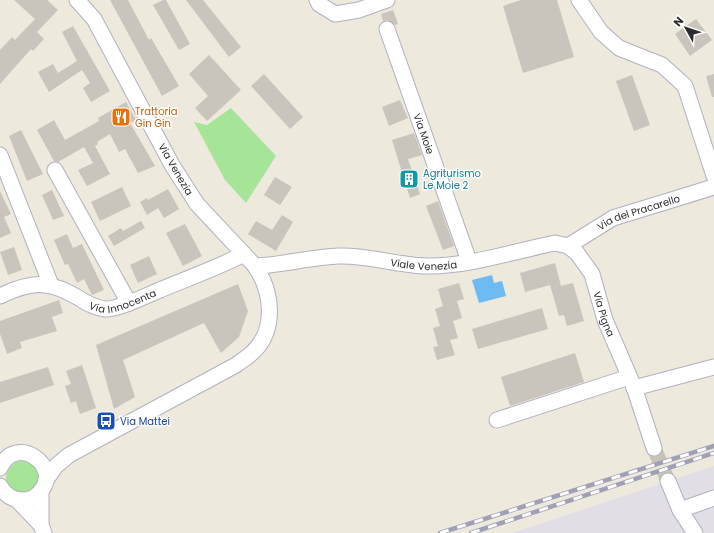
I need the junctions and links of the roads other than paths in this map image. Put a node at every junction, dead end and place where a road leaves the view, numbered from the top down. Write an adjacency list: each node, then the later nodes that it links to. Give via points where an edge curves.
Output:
1 (77, 0): 11 (street, Via Venezia, via 94,19 172,165 197,204)
2 (317, 0): 3 (street, via 335,14 358,10)
3 (387, 0)
4 (579, 0): 8 (street, via 601,32 619,48 662,65 685,86)
5 (387, 29): 12 (street, Via Moie)
6 (0, 155): 14 (street)
7 (55, 170): 16 (street)
8 (714, 176)
9 (714, 187): 10 (street, Via del Pracarello, via 613,218)
10 (568, 246): 12 (street, Viale Venezia, via 555,243); 18 (street, Via Pigna, via 577,253 592,274 605,320)
11 (244, 254): 13 (street, Via Venezia); 16 (street, Via Innocenta)
12 (469, 261): 13 (street, Viale Venezia, via 411,266 362,256 338,256)
13 (258, 270): 22 (street, via 267,290 270,306 268,326 254,351 236,365)
14 (51, 285): 15 (street, Via Innocenta, via 28,286); 16 (street, Via Innocenta, via 90,305 106,309)
15 (0, 296)
16 (128, 303)
17 (714, 367): 18 (street)
18 (632, 383): 19 (street); 20 (street, Via Pigna)
19 (497, 420)
20 (654, 448)
21 (31, 454): 22 (street); 23 (street, via 11,455); 25 (street, via 43,465)
22 (69, 455): 25 (street, via 56,466)
23 (0, 468)
24 (668, 481): 28 (street)
25 (43, 486): 26 (street, via 32,498 25,500); 29 (street)
26 (6, 495): 29 (street)
27 (714, 498): 28 (street)
28 (680, 510): 30 (street)
29 (43, 529)
30 (694, 533)

